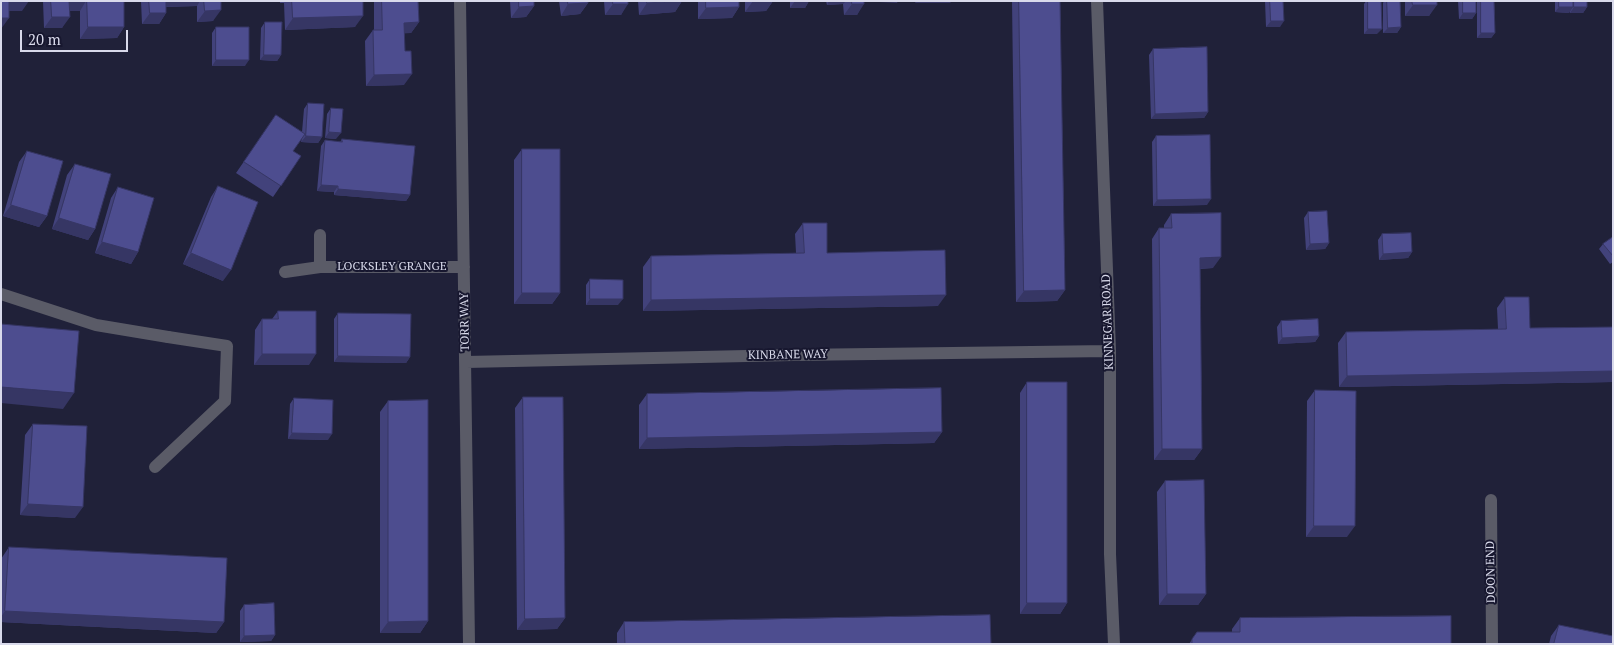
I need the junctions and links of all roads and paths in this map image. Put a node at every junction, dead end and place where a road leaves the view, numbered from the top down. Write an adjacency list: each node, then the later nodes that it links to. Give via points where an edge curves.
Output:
1 (460, 1): 5 (street, TORR WAY)
2 (1097, 1): 8 (street, KINNEGAR ROAD)
3 (320, 235): 4 (street, LOCKSLEY GRANGE)
4 (320, 267): 5 (street, LOCKSLEY GRANGE); 6 (street, LOCKSLEY GRANGE)
5 (464, 267): 9 (street, TORR WAY)
6 (285, 272)
7 (1, 294): 10 (street, via 96,325 227,346 225,401)
8 (1110, 352): 9 (street, KINBANE WAY); 13 (street, KINNEGAR ROAD, via 1110,554)
9 (466, 362): 12 (street, TORR WAY)
10 (155, 467)
11 (1491, 500): 14 (street, DOON END)
12 (469, 644)
13 (1114, 644)
14 (1492, 644)

